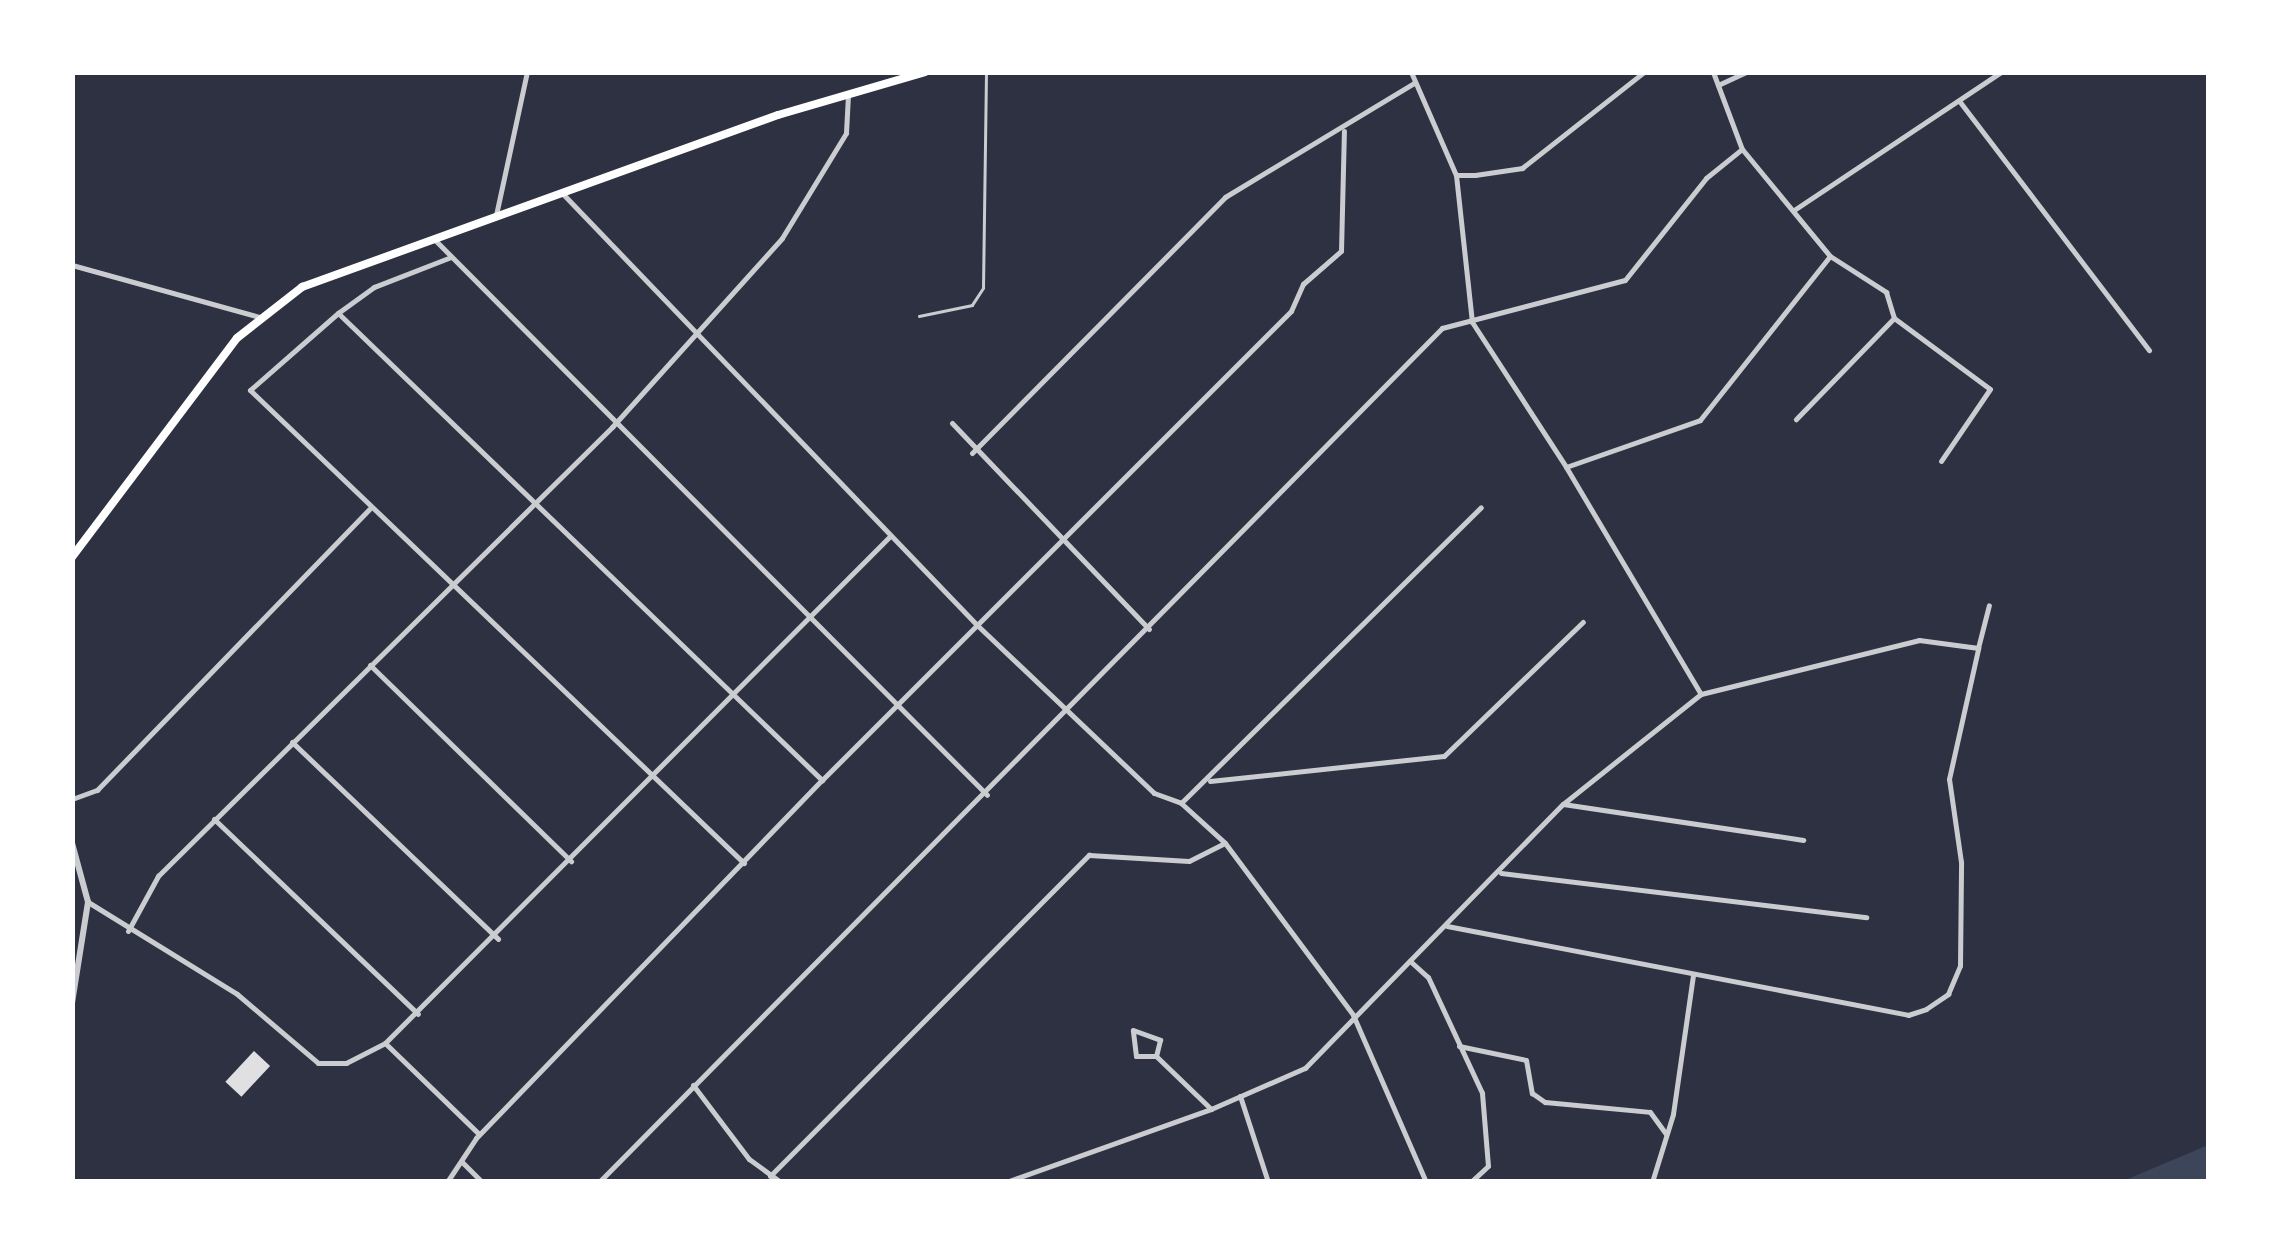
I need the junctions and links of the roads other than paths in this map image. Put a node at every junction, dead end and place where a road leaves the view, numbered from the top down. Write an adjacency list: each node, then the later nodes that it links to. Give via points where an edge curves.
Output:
1 (527, 72): 18 (street)
2 (925, 72): 11 (main road)
3 (986, 72): 24 (lane, via 983,288 972,306)
4 (1410, 72): 9 (street)
5 (1644, 72): 15 (street, via 1522,168)
6 (1713, 72): 10 (street)
7 (1746, 72): 10 (street)
8 (2002, 72): 12 (street)
9 (1414, 84): 13 (street); 15 (street)
10 (1718, 85): 14 (street)
11 (848, 92): 16 (main road); 28 (street, via 846,133 782,238)
12 (1960, 102): 17 (street); 29 (street)
13 (1344, 131): 33 (street, via 1224,197); 42 (street, via 1341,252)
14 (1742, 150): 17 (street); 27 (street, via 1706,178 1626,280)
15 (1456, 174): 27 (street)
16 (560, 190): 18 (main road); 28 (street)
17 (1794, 210): 20 (street)
18 (496, 215): 19 (main road)
19 (432, 237): 21 (street); 25 (main road, via 302,288)
20 (1830, 256): 26 (street, via 1886,292); 35 (street, via 1700,420)
21 (451, 257): 23 (street, via 374,286); 32 (street)
22 (72, 264): 25 (street)
23 (338, 312): 38 (street); 40 (street, via 250,390)
24 (919, 316)
25 (260, 317): 43 (main road, via 188,396)
26 (1894, 318): 30 (street); 34 (street, via 1990,389)
27 (1472, 322): 35 (street); 49 (street, via 1442,328)
28 (690, 335): 32 (street); 41 (street)
29 (2149, 350)
30 (1796, 419)
31 (952, 423): 33 (street)
32 (612, 426): 38 (street); 46 (street)
33 (972, 453): 42 (street)
34 (1941, 461)
35 (1566, 467): 52 (street)
36 (72, 481): 37 (street)
37 (72, 489)
38 (529, 505): 44 (street); 53 (street)
39 (1481, 507): 59 (street)
40 (370, 508): 44 (street); 61 (street, via 97,790)
41 (889, 537): 46 (street); 48 (street)
42 (1062, 540): 48 (street); 49 (street)
43 (72, 557)
44 (451, 584): 51 (street); 57 (street)
45 (1989, 605): 50 (street)
46 (815, 617): 53 (street); 54 (street)
47 (1583, 622): 59 (street, via 1444,756)
48 (977, 625): 54 (street); 55 (street)
49 (1149, 629): 55 (street)
50 (1978, 648): 52 (street, via 1919,640); 77 (street, via 1949,779 1961,862 1960,966 1948,994 1908,1015)
51 (370, 665): 56 (street); 68 (street)
52 (1701, 694): 63 (street)
53 (731, 698): 57 (street); 58 (street)
54 (900, 700): 58 (street); 60 (street)
55 (1070, 712): 60 (street); 62 (street, via 1154,793)
56 (292, 742): 64 (street); 75 (street)
57 (654, 778): 68 (street); 69 (street)
58 (822, 780): 69 (street)
59 (1210, 781): 62 (street)
60 (987, 796): 84 (street)
61 (72, 800)
62 (1180, 803): 66 (street)
63 (1562, 804): 65 (street); 70 (street)
64 (214, 820): 74 (street, via 158,876); 79 (street)
65 (1803, 840)
66 (1225, 842): 80 (street); 90 (street, via 1190,861 1089,855)
67 (72, 843): 71 (street)
68 (571, 861): 75 (street)
69 (744, 863): 87 (street)
70 (1501, 873): 72 (street); 73 (street)
71 (88, 902): 74 (street); 78 (street)
72 (1866, 917)
73 (1447, 926): 76 (street); 77 (street)
74 (128, 930): 81 (street, via 237,994 318,1063 346,1063)
75 (498, 939): 79 (street)
76 (1410, 961): 80 (street); 82 (street, via 1428,977)
77 (1694, 976): 88 (street)
78 (72, 1002)
79 (419, 1015): 81 (street)
80 (1353, 1015): 85 (street, via 1305,1068); 97 (street)
81 (385, 1043): 87 (street)
82 (1460, 1046): 88 (street, via 1526,1060 1532,1094 1545,1102 1650,1112); 98 (street, via 1486,1123 1488,1166)
83 (1156, 1056): 83 (street, via 1136,1056 1133,1030 1160,1040); 86 (street)
84 (693, 1085): 90 (street); 93 (street)
85 (1240, 1096): 86 (street); 96 (street)
86 (1211, 1109): 95 (street)
87 (480, 1134): 89 (street)
88 (1666, 1134): 99 (street)
89 (462, 1162): 91 (street); 92 (street)
90 (770, 1176): 94 (street)
91 (447, 1182)
92 (482, 1182)
93 (599, 1182)
94 (781, 1182)
95 (1006, 1182)
96 (1268, 1182)
97 (1426, 1182)
98 (1471, 1182)
99 (1652, 1182)

